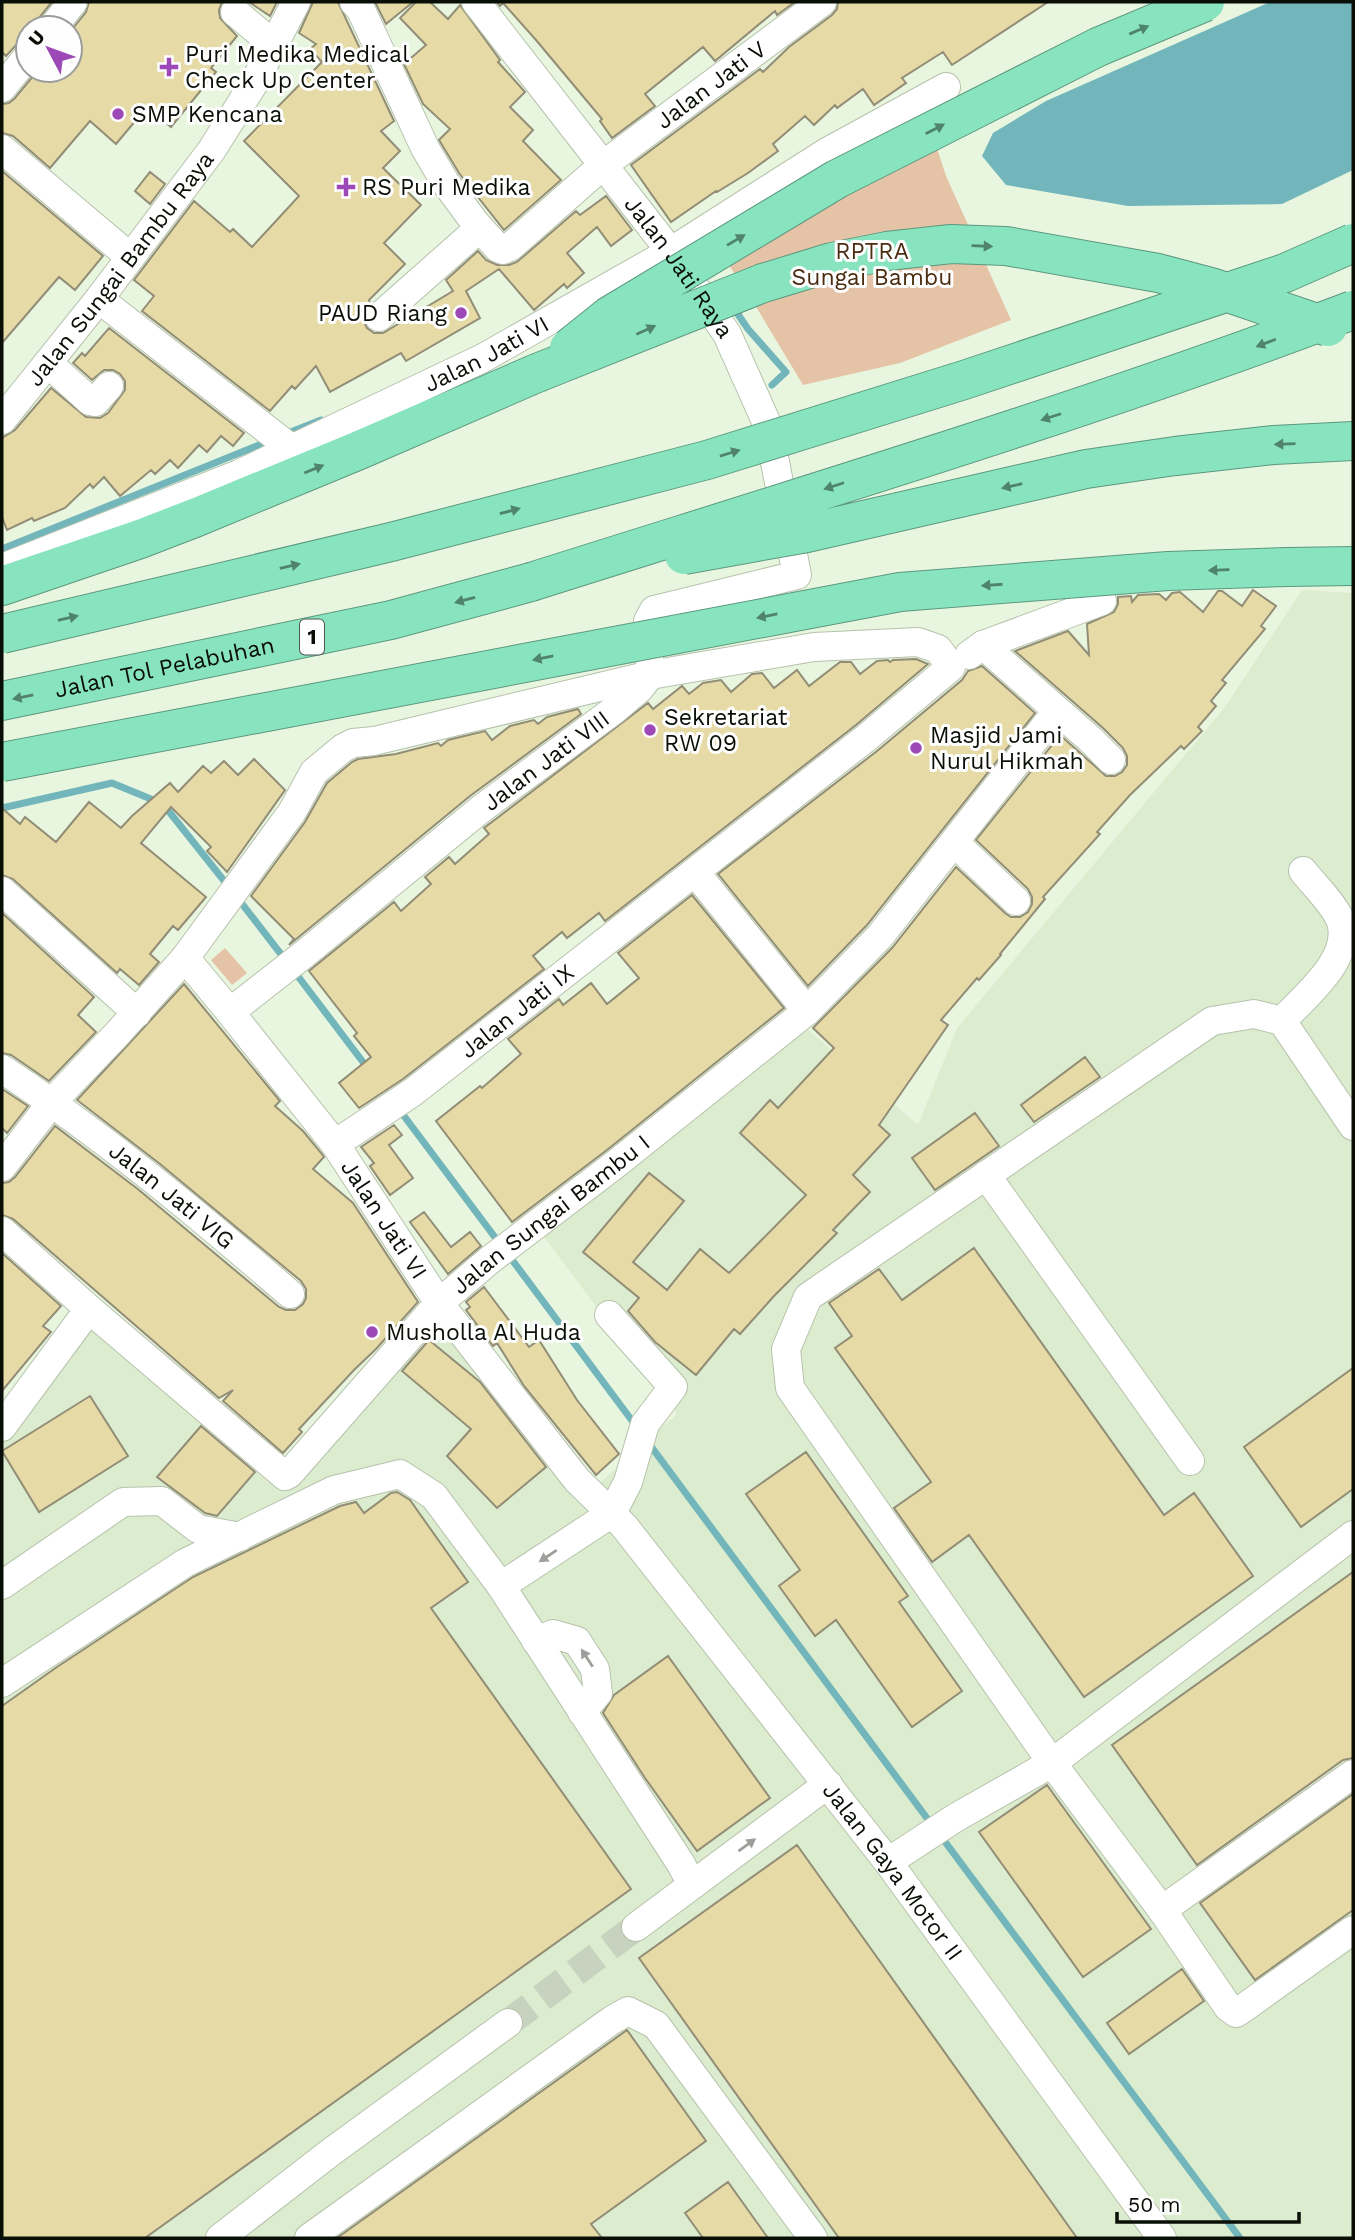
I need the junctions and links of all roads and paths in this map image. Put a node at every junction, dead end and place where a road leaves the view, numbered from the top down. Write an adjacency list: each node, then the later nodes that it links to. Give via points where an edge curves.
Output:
1 (296, 2): 7 (street, Jalan Sungai Bambu Raya)
2 (354, 2): 13 (street, via 425,148)
3 (476, 2): 12 (street, Jalan Jati Raya)
4 (822, 2): 12 (street, Jalan Jati V)
5 (1205, 2): 22 (highway, one-way to 5, bridge, via 609,316 837,179 1098,47)
6 (235, 12): 7 (street)
7 (274, 44): 16 (street, Jalan Sungai Bambu Raya, via 211,151)
8 (14, 73): 10 (street)
9 (946, 87): 14 (street, Jalan Jati VI)
10 (2, 88)
11 (2, 149): 16 (street)
12 (608, 161): 13 (street, Jalan Jati V, via 510,247 498,248); 14 (street, Jalan Jati Raya)
13 (476, 224): 19 (street, via 474,233)
14 (672, 242): 25 (street, Jalan Jati VI, via 483,358); 29 (street, Jalan Jati Raya, via 727,334 768,426)
15 (1353, 243): 33 (highway, one-way to 15, bridge, via 391,542 707,460 1272,278)
16 (130, 257): 17 (street, Jalan Sungai Bambu Raya)
17 (99, 299): 21 (street, Jalan Sungai Bambu Raya); 25 (street)
18 (1353, 310): 30 (highway, one-way to 30, bridge, via 1071,410)
19 (379, 317)
20 (1353, 334): 22 (highway, one-way to 20, bridge, via 763,283 832,262 951,244 1006,246 1158,273)
21 (48, 363): 23 (street, via 90,401 95,402); 24 (street, Jalan Sungai Bambu Raya)
22 (537, 373): 31 (highway, one-way to 22, via 197,517)
23 (108, 386)
24 (2, 420)
25 (283, 442): 28 (street, Jalan Jati VI, via 239,474)
26 (1353, 442): 30 (highway, one-way to 30, bridge, via 1274,445 1086,469 807,533)
27 (1353, 566): 41 (highway, one-way to 41, bridge, via 1168,572 900,592)
28 (2, 568)
29 (797, 575): 35 (street, Jalan Jati Raya); 37 (street, via 654,610 648,621)
30 (531, 582): 38 (highway, Jalan Tol Pelabuhan / 1, one-way to 38, via 391,620)
31 (2, 586)
32 (1102, 601): 34 (street, Jalan Jati IX)
33 (2, 634)
34 (983, 645): 36 (street, Jalan Jati IX); 39 (street)
35 (814, 648): 36 (street, via 918,642 938,649); 37 (street)
36 (951, 667): 44 (street, Jalan Jati IX)
37 (650, 675): 47 (street, via 344,748 314,772 248,875); 49 (street, Jalan Jati VIII, via 614,710 481,808)
38 (2, 701)
39 (1057, 711): 40 (street); 42 (street, Jalan Sungai Bambu I)
40 (1111, 760)
41 (2, 762)
42 (955, 843): 46 (street); 48 (street, Jalan Sungai Bambu I, via 880,936)
43 (1303, 871): 51 (street, via 1341,920 1344,947 1335,964)
44 (695, 872): 48 (street); 55 (street, Jalan Jati IX, via 413,1092)
45 (2, 891): 50 (street)
46 (1016, 901)
47 (185, 958): 49 (street, Jalan Jati VI); 50 (street)
48 (807, 1011): 60 (street, Jalan Sungai Bambu I)
49 (230, 1012): 55 (street, Jalan Jati VI)
50 (137, 1013): 53 (street)
51 (1282, 1021): 54 (street); 57 (street, via 1254,1014 1212,1021)
52 (2, 1069): 53 (street, Jalan Jati VIG)
53 (52, 1102): 56 (street); 59 (street, Jalan Jati VIG, via 168,1190)
54 (1353, 1126)
55 (335, 1144): 60 (street, Jalan Jati VI)
56 (2, 1167)
57 (986, 1175): 64 (street); 71 (street, via 808,1297 786,1349 790,1388)
58 (2, 1231): 61 (street, Jalan Sungai Bambu I)
59 (290, 1294)
60 (439, 1303): 61 (street, Jalan Sungai Bambu I, via 285,1476); 65 (street, Jalan Jati VI, via 577,1480)
61 (89, 1309): 63 (street)
62 (610, 1315): 65 (street, via 673,1387 645,1424 628,1482)
63 (2, 1427)
64 (1190, 1461)
65 (612, 1513): 69 (street, one-way to 69); 73 (street, Jalan Gaya Motor II)
66 (1353, 1535): 71 (street)
67 (240, 1538): 68 (street, via 198,1529 162,1501 123,1502); 69 (street, via 334,1489 400,1474 434,1496); 70 (street, via 185,1563)
68 (2, 1585)
69 (502, 1586): 75 (street)
70 (2, 1683)
71 (1052, 1763): 74 (street); 76 (street)
72 (1353, 1774): 76 (street)
73 (828, 1784): 74 (street, Jalan Gaya Motor II); 75 (street, one-way to 73)
74 (888, 1862): 83 (street, Jalan Gaya Motor II)
75 (692, 1885): 77 (street)
76 (1162, 1910): 78 (street, via 1228,2007 1236,2012)
77 (636, 1927)
78 (1353, 1930)
79 (508, 2023): 80 (street)
80 (220, 2238)
81 (309, 2238): 82 (street, via 628,2011 656,2025)
82 (813, 2238)
83 (1162, 2238)

